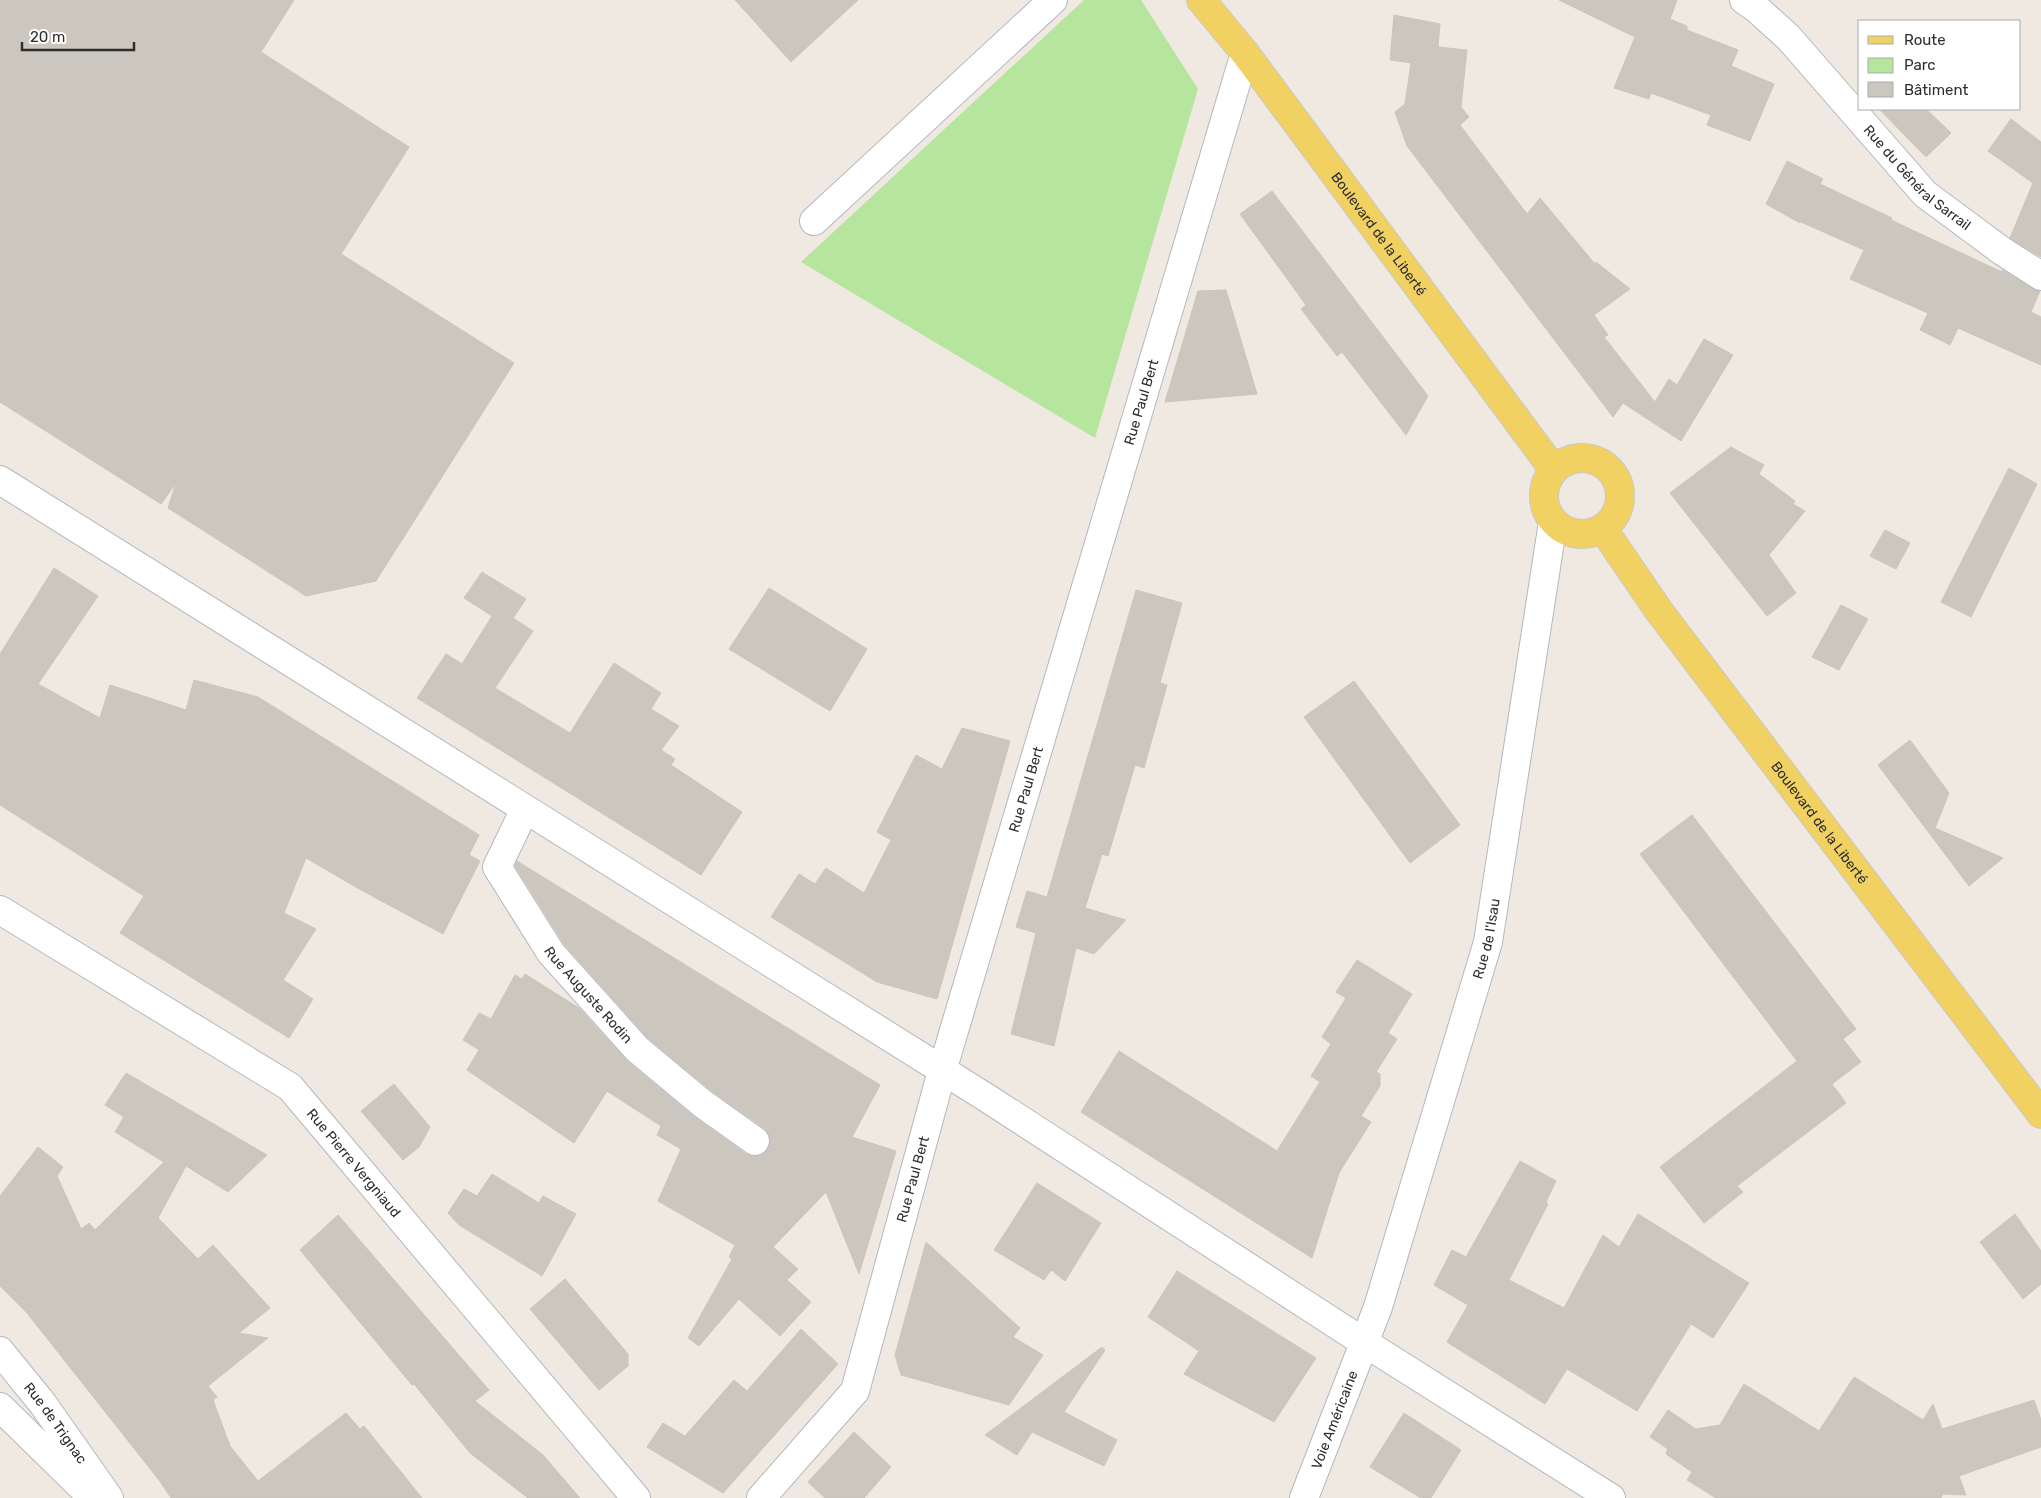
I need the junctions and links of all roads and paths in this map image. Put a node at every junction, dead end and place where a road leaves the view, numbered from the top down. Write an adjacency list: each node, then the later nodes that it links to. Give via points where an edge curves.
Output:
1 (1053, 0): 5 (street)
2 (1201, 0): 4 (main road, Boulevard de la Liberté)
3 (1744, 0): 6 (street, Rue du Général Sarrail, via 1788,37 1925,194 2002,252)
4 (1245, 53): 7 (main road, Boulevard de la Liberté); 13 (street, Rue Paul Bert)
5 (814, 222)
6 (2041, 276)
7 (1554, 470): 9 (main road, via 1546,485 1544,500); 10 (main road, via 1570,460 1592,459 1609,468 1618,481 1620,495 1618,510)
8 (0, 480): 11 (street)
9 (1554, 522): 10 (main road, via 1568,532 1578,534 1591,534); 16 (street, Rue de l'Isau, via 1488,942)
10 (1603, 529): 14 (main road, Boulevard de la Liberté, via 1665,619)
11 (525, 809): 13 (street); 15 (street, Rue Auguste Rodin, via 497,867 551,953 637,1049 703,1104)
12 (0, 910): 21 (street, Rue Pierre Vergniaud, via 290,1087)
13 (942, 1071): 16 (street); 22 (street, Rue Paul Bert, via 855,1391)
14 (2041, 1114)
15 (755, 1141)
16 (1365, 1343): 23 (street, Voie Américaine); 24 (street)
17 (0, 1351): 20 (street, Rue de Trignac, via 43,1404)
18 (0, 1407): 19 (street, Rue de Trignac)
19 (93, 1498)
20 (109, 1498)
21 (636, 1498)
22 (761, 1498)
23 (1304, 1498)
24 (1611, 1498)

